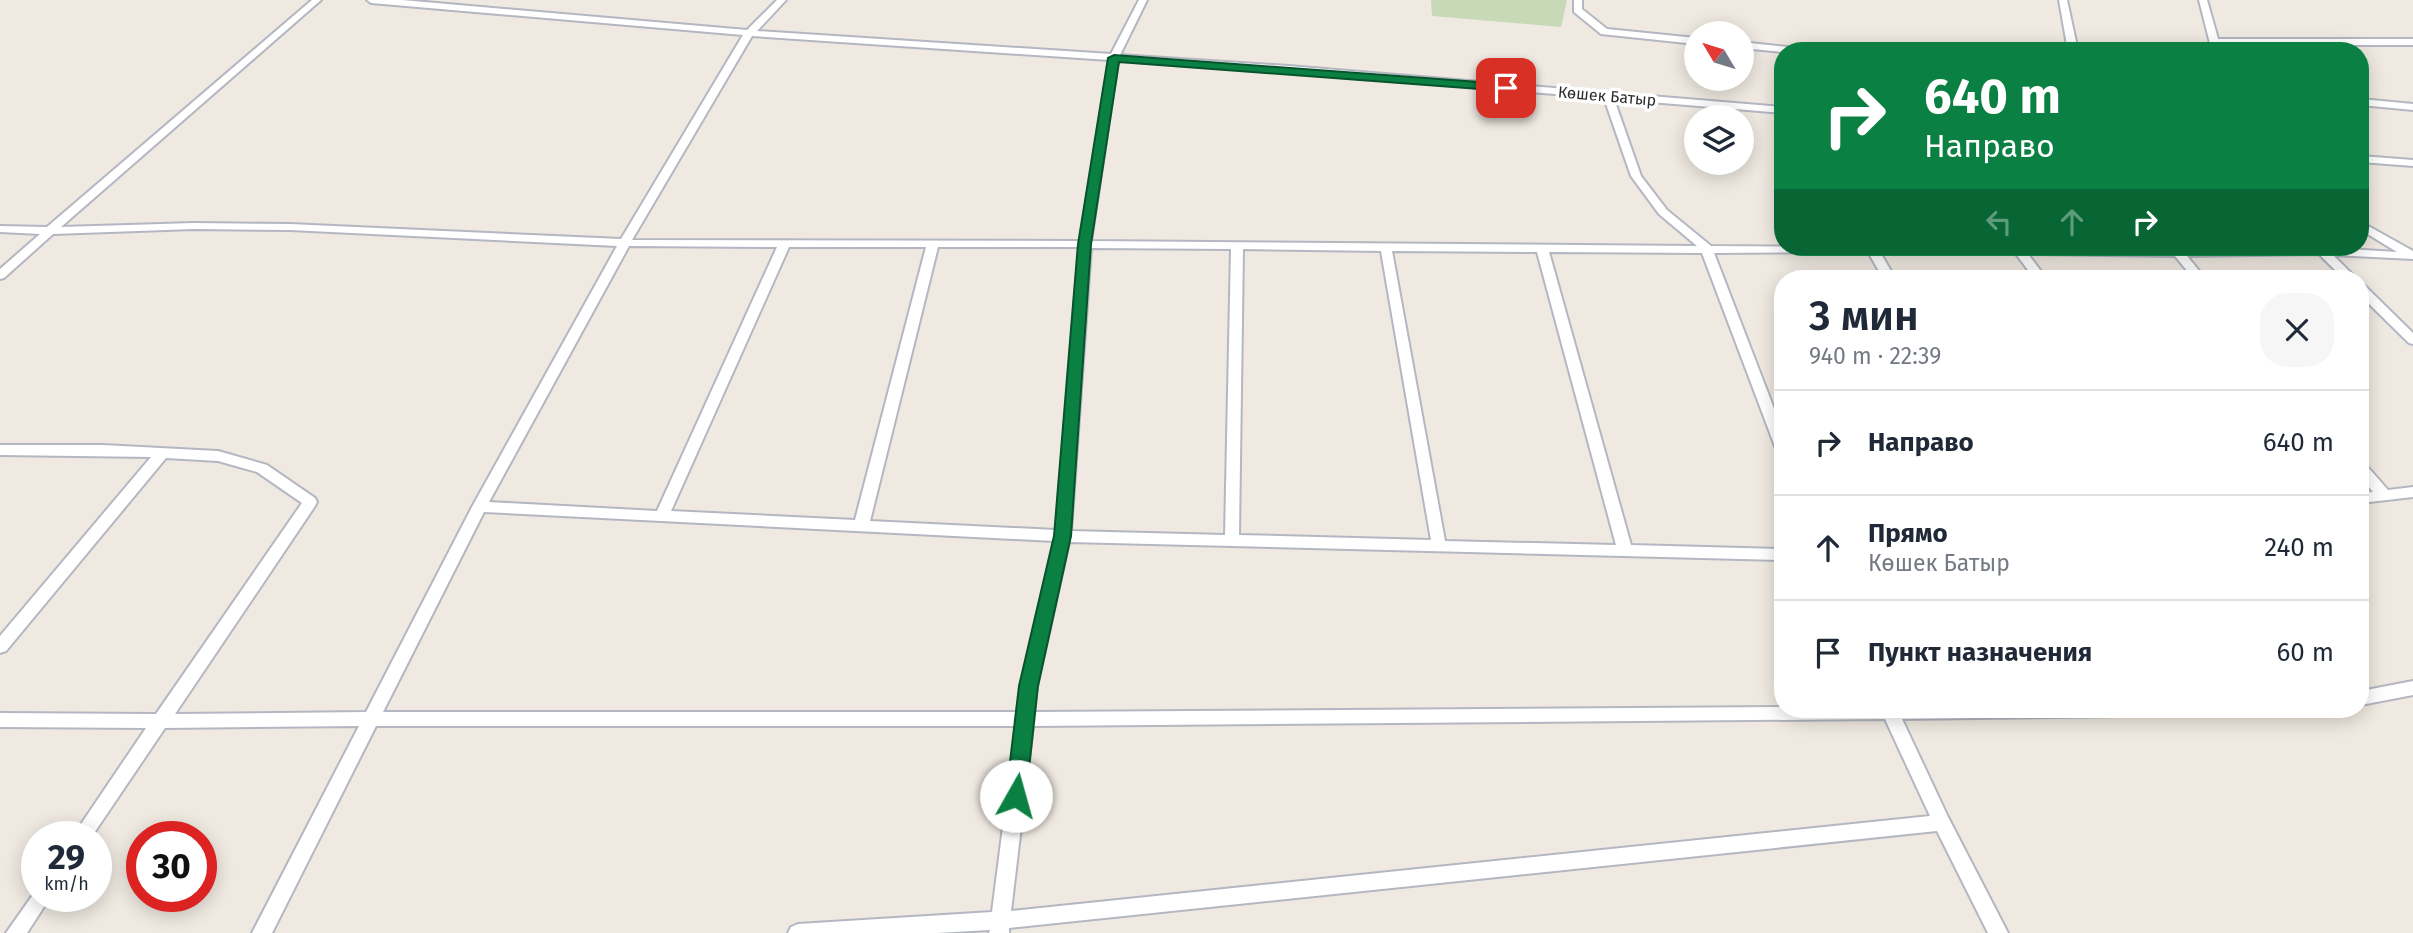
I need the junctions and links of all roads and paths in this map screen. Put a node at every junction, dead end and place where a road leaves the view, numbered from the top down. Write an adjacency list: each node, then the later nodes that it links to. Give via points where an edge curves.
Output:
1 (317, 0): 25 (street)
2 (371, 0): 8 (street, Көшек Батыр)
3 (782, 0): 8 (street)
4 (1143, 0): 16 (street)
5 (1578, 0): 9 (street, via 1577,10 1604,32)
6 (2063, 0): 10 (street)
7 (2203, 0): 11 (street)
8 (749, 33): 16 (street, Көшек Батыр); 26 (street)
9 (1684, 40)
10 (2071, 42)
11 (2214, 42)
12 (2413, 42): 13 (street)
13 (2369, 43)
14 (1754, 47): 15 (street)
15 (1774, 49)
16 (1114, 58): 17 (street, Көшек Батыр); 29 (street)
17 (1608, 96): 20 (street, Көшек Батыр); 32 (street, via 1636,176 1663,212)
18 (2369, 103): 19 (street)
19 (2413, 107)
20 (1774, 109)
21 (2369, 160): 22 (street)
22 (2413, 163)
23 (0, 229): 25 (street)
24 (2369, 230): 38 (street)
25 (49, 231): 26 (street, via 290,226); 41 (street)
26 (625, 243): 27 (street); 51 (street)
27 (784, 244): 28 (street); 52 (street)
28 (933, 244): 29 (street); 53 (street)
29 (1085, 244): 30 (street); 54 (street)
30 (1237, 247): 31 (street); 55 (street)
31 (1386, 248): 34 (street); 56 (street)
32 (1706, 248): 33 (street); 34 (street); 44 (street)
33 (1774, 248)
34 (1542, 249): 57 (street)
35 (2369, 254): 38 (street)
36 (2181, 256): 39 (street)
37 (2327, 256): 40 (street)
38 (2412, 256)
39 (2192, 270)
40 (2342, 270)
41 (0, 275)
42 (2369, 297): 43 (street)
43 (2413, 340)
44 (1774, 426)
45 (0, 450): 46 (street)
46 (162, 453): 59 (street); 67 (street, via 218,456 262,468 310,502)
47 (2369, 477): 49 (street)
48 (2413, 492): 49 (street)
49 (2384, 495): 50 (street)
50 (2369, 497)
51 (479, 507): 52 (street); 64 (street)
52 (662, 516): 53 (street)
53 (861, 526): 54 (street)
54 (1063, 536): 55 (street); 66 (street)
55 (1231, 540): 56 (street)
56 (1439, 546): 57 (street)
57 (1625, 551): 58 (street)
58 (1774, 555)
59 (0, 647)
60 (2413, 688): 61 (street)
61 (2369, 696)
62 (1774, 712): 66 (street)
63 (1893, 718): 69 (street)
64 (373, 719): 66 (street); 67 (street); 73 (street)
65 (0, 720): 67 (street)
66 (1024, 721): 71 (street)
67 (160, 723): 68 (street)
68 (92, 821)
69 (1942, 822): 71 (street); 75 (street)
70 (31, 912): 72 (street)
71 (1000, 927): 74 (street)
72 (16, 933)
73 (262, 933)
74 (798, 933)
75 (1998, 933)

